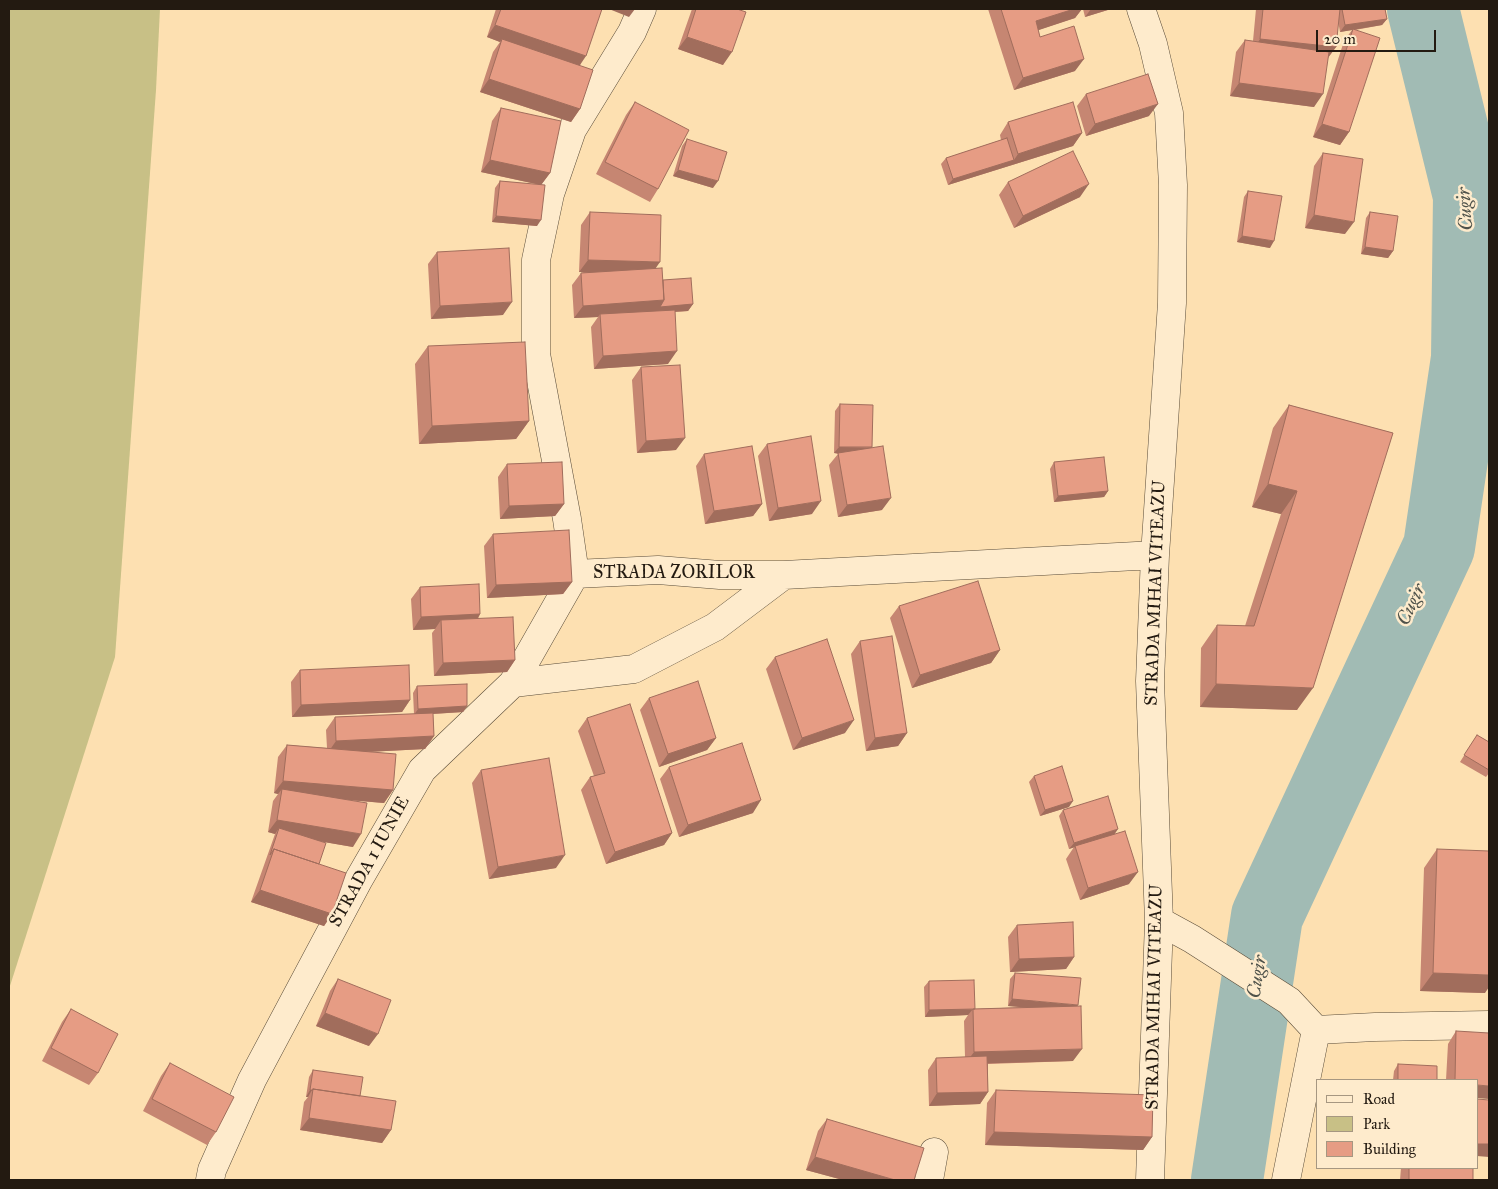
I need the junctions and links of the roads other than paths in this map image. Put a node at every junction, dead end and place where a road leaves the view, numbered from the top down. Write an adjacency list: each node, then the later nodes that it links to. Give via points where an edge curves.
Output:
1 (642, 9): 4 (street, STRADA ZORILOR, via 632,32 572,130 550,194 536,260 536,354 568,519)
2 (1141, 9): 3 (street, STRADA MIHAI VITEAZU, via 1169,113 1173,185 1172,303)
3 (1155, 555): 5 (street, STRADA ZORILOR); 7 (street, STRADA MIHAI VITEAZU, via 1150,681)
4 (575, 574): 5 (street, STRADA ZORILOR, via 658,570); 6 (street, STRADA 1 IUNIE)
5 (784, 574): 6 (street, via 715,627 634,669)
6 (513, 683): 11 (street, STRADA 1 IUNIE, via 422,770 359,879 252,1080)
7 (1159, 921): 9 (street, via 1289,1001); 13 (street, STRADA MIHAI VITEAZU)
8 (1489, 1025): 9 (street)
9 (1316, 1030): 14 (street)
10 (934, 1152): 12 (street)
11 (210, 1180)
12 (930, 1180)
13 (1150, 1180)
14 (1286, 1180)

